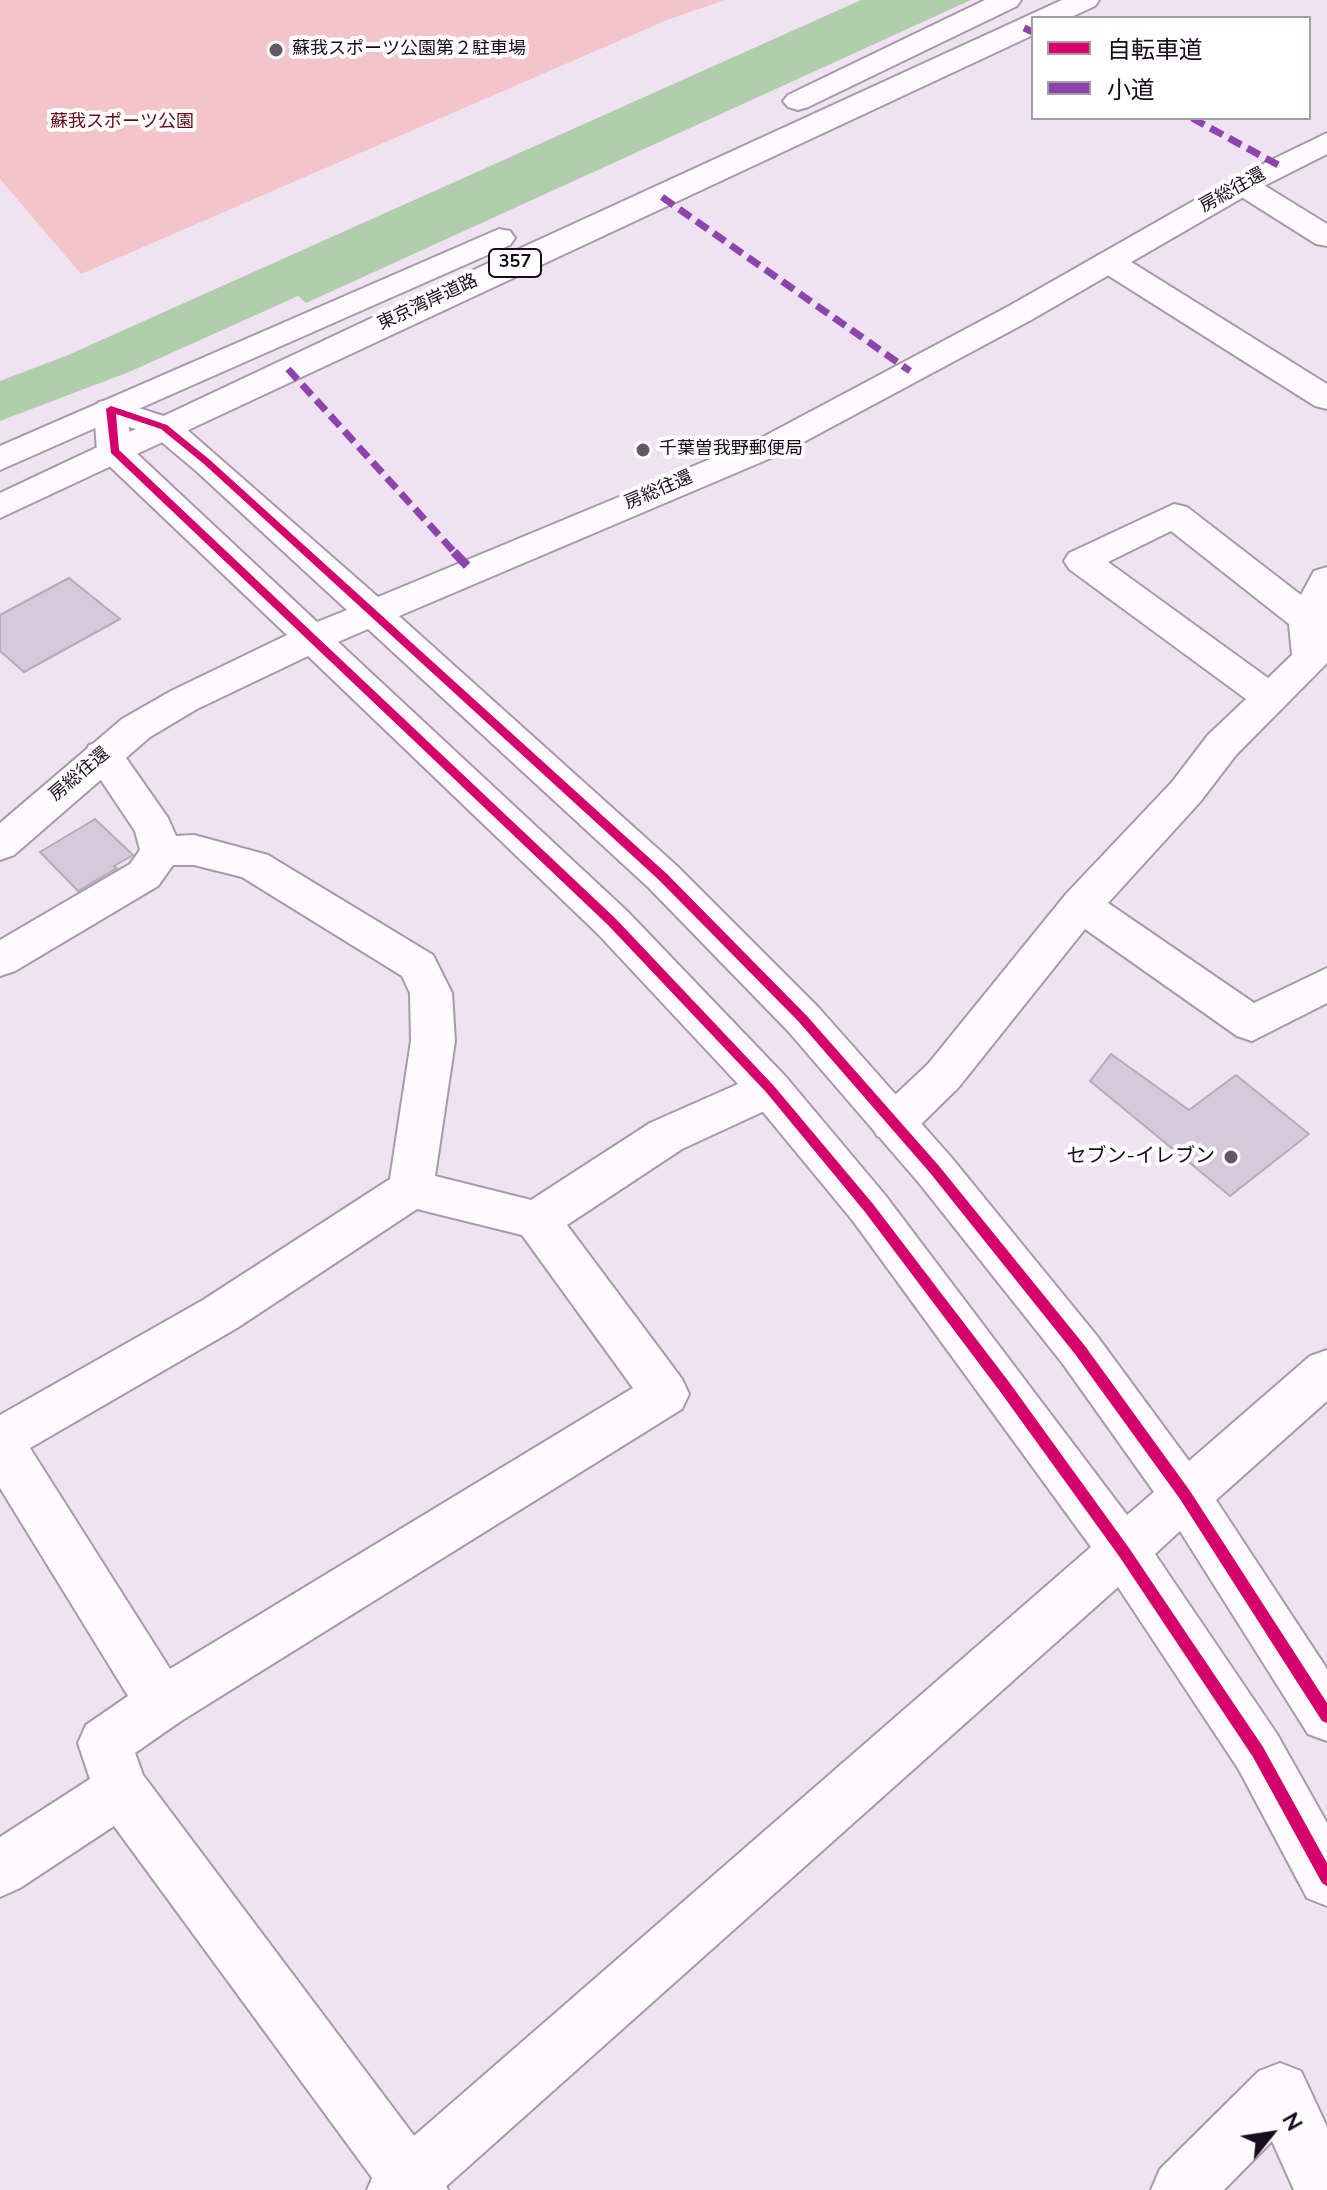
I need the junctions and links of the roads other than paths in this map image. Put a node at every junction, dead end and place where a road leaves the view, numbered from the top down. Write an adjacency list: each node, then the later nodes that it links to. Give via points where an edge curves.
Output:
1 (1007, 0): 11 (main road, 東京湾岸道路 / 357)
2 (1085, 0): 3 (main road)
3 (1050, 16)
4 (1031, 25): 10 (main road, 東京湾岸道路 / 357)
5 (1327, 142): 6 (main road, 房総往還)
6 (1243, 185): 7 (main road); 8 (main road, 房総往還)
7 (1327, 237)
8 (1109, 262): 9 (main road); 15 (main road, 房総往還, via 773,445)
9 (1327, 399)
10 (164, 427): 11 (main road); 15 (main road)
11 (112, 430): 12 (main road, 東京湾岸道路 / 357); 13 (main road, 東京湾岸道路 / 357); 17 (main road)
12 (0, 459)
13 (0, 507)
14 (1327, 579): 16 (main road)
15 (374, 613): 17 (main road, 房総往還); 26 (main road, via 663,877 803,1019)
16 (1307, 619): 18 (main road, via 1311,658); 18 (main road, via 1174,515 1082,561)
17 (313, 638): 19 (main road, 房総往還, via 159,713); 25 (main road, via 612,922)
18 (1271, 699): 22 (main road, via 1222,745 1186,792)
19 (103, 755): 20 (main road, 房総往還); 21 (main road, via 154,828)
20 (9, 825)
21 (161, 851): 23 (main road, via 144,875); 27 (main road, via 194,850 254,865 418,966 431,993 433,1041)
22 (1081, 905): 24 (main road, via 1252,1024); 26 (main road, via 943,1076)
23 (0, 960)
24 (1327, 984)
25 (770, 1089): 28 (main road, via 666,1136); 32 (main road, via 869,1208)
26 (893, 1124): 31 (main road, via 1080,1350)
27 (411, 1189): 28 (main road); 30 (main road, via 220,1314)
28 (537, 1220): 33 (main road, via 665,1394)
29 (1327, 1371): 31 (main road)
30 (0, 1442): 33 (main road)
31 (1185, 1495): 32 (main road); 34 (main road)
32 (1124, 1552): 37 (main road, via 1258,1752); 38 (main road)
33 (162, 1703): 35 (main road, via 105,1743)
34 (1327, 1716)
35 (121, 1790): 36 (main road); 38 (main road)
36 (0, 1869)
37 (1327, 1878)
38 (409, 2186)
39 (1181, 2190): 40 (main road, via 1280,2092)
40 (1325, 2190)

